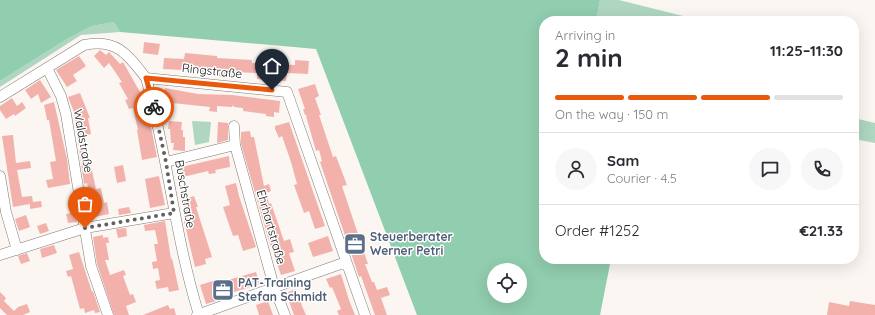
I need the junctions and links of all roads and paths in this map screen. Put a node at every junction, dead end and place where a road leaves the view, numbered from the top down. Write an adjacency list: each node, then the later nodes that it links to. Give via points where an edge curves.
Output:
1 (47, 68): 2 (street, via 84,44 96,42 114,45); 3 (street); 9 (street, Waldstraße, via 61,96 66,114)
2 (146, 78): 6 (street, Buschstraße); 12 (street, Ringstraße, via 287,92)
3 (0, 97)
4 (234, 126): 5 (street, Ehrhartstraße)
5 (235, 145): 6 (street); 13 (street, Ehrhartstraße)
6 (166, 162): 8 (street, Buschstraße)
7 (0, 176): 10 (street, via 6,212)
8 (174, 213): 9 (street); 15 (street, Buschstraße, via 187,276)
9 (85, 228): 10 (street); 14 (street, Waldstraße, via 92,266)
10 (17, 250): 11 (street)
11 (0, 255)
12 (346, 262): 13 (street); 17 (street, Ringstraße)
13 (274, 287): 15 (street); 16 (street, Ehrhartstraße)
14 (108, 315)
15 (199, 315)
16 (285, 315)
17 (366, 315)

